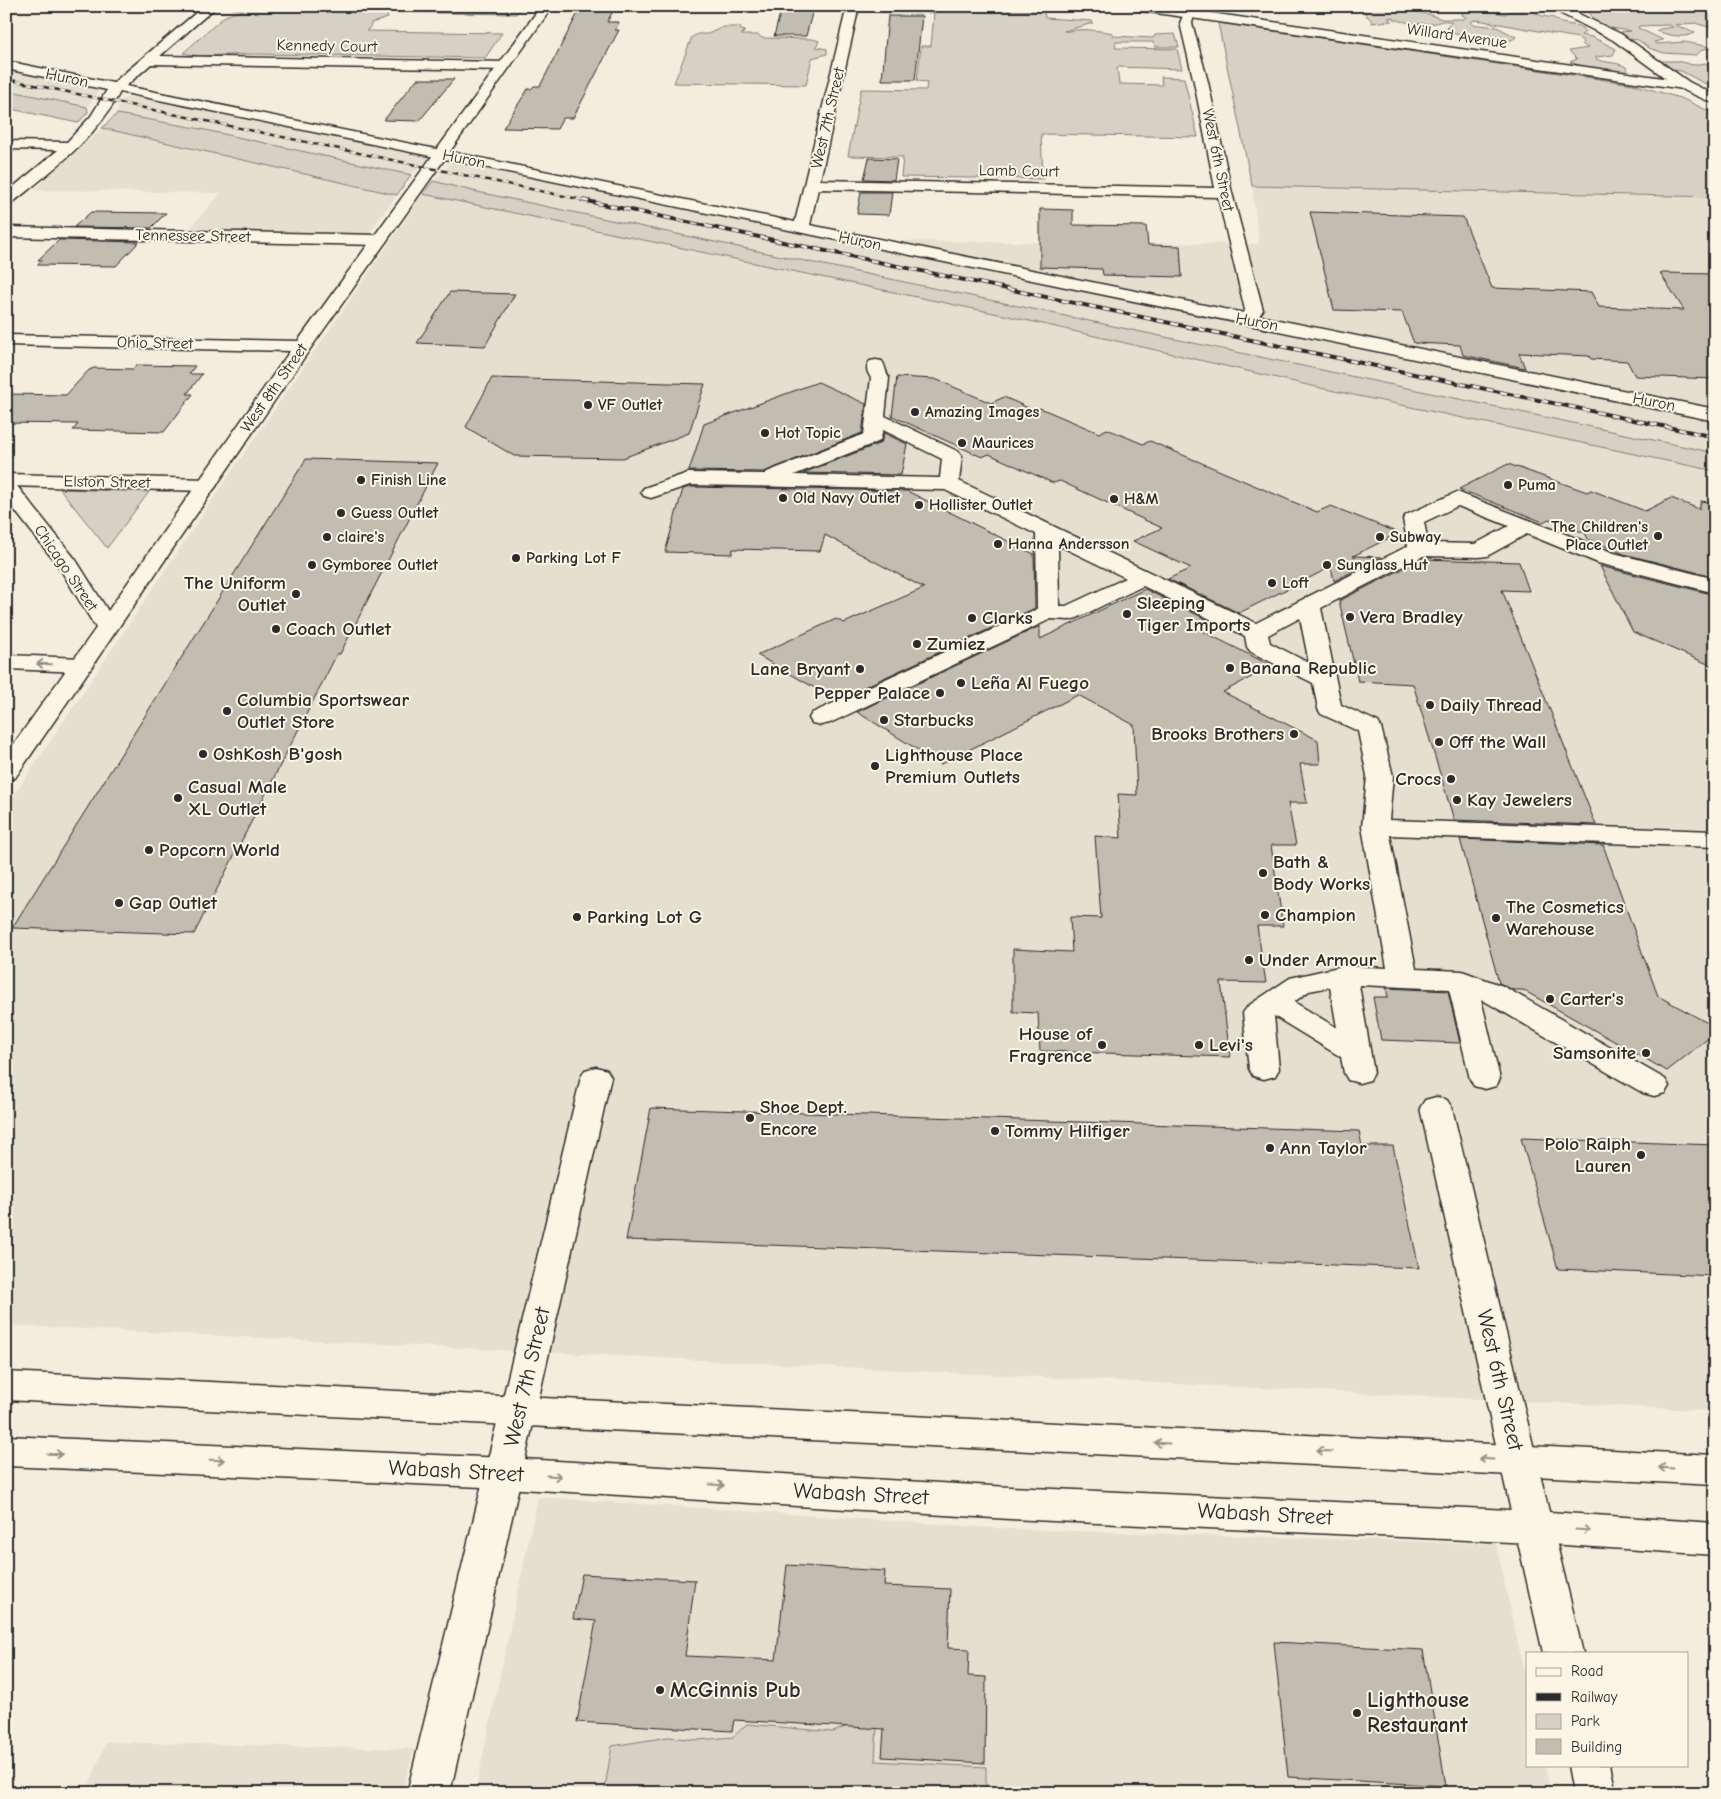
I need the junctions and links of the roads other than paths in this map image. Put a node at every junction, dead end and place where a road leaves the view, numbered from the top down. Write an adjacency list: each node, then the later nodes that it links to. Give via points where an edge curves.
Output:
1 (211, 6): 8 (street)
2 (547, 6): 10 (street, West 8th Street)
3 (853, 6): 17 (street, West 7th Street)
4 (1135, 6): 7 (street, Willard Avenue)
5 (1203, 6): 7 (street)
6 (1552, 6): 11 (street, via 1617,37)
7 (1189, 14): 11 (street, Willard Avenue); 18 (street, West 6th Street, via 1186,23)
8 (149, 60): 10 (street, Kennedy Court); 12 (street)
9 (6, 65): 12 (street, Huron)
10 (505, 66): 16 (street, West 8th Street)
11 (1684, 85): 13 (street)
12 (115, 88): 15 (street, via 110,102); 16 (street, Huron)
13 (1715, 100)
14 (6, 145): 15 (street)
15 (70, 146): 19 (street)
16 (440, 155): 20 (street, Huron); 22 (street, West 8th Street)
17 (813, 184): 18 (street, Lamb Court); 20 (street, West 7th Street)
18 (1224, 193): 23 (street, West 6th Street, via 1254,310)
19 (6, 201)
20 (801, 229): 23 (street, Huron)
21 (6, 232): 22 (street, Tennessee Street)
22 (379, 240): 25 (street, West 8th Street)
23 (1249, 320): 27 (street, Huron)
24 (6, 340): 25 (street, Ohio Street)
25 (303, 346): 31 (street, West 8th Street)
26 (876, 365): 28 (street, via 880,378)
27 (1715, 414)
28 (875, 419): 30 (street, via 873,437); 32 (street, via 952,456)
29 (6, 480): 31 (street, Elston Street)
30 (761, 480): 32 (street); 34 (street, via 688,479)
31 (207, 484): 42 (street, West 8th Street)
32 (950, 484): 36 (street)
33 (6, 485): 42 (street, Chicago Street, via 68,565)
34 (651, 492)
35 (1526, 526): 37 (street, via 1480,551); 37 (street, via 1457,498 1413,519); 39 (street, via 1606,558)
36 (1047, 531): 38 (street); 41 (street)
37 (1419, 549): 40 (street)
38 (1143, 578): 41 (street, via 1069,613); 43 (street)
39 (1715, 586)
40 (1310, 605): 43 (street); 46 (street)
41 (1048, 612): 47 (street)
42 (107, 628): 45 (street, West 8th Street)
43 (1256, 632): 46 (street, via 1259,647)
44 (6, 662): 45 (street, one-way to 44)
45 (82, 665): 48 (street, West 8th Street)
46 (1324, 679): 49 (street, via 1330,708 1369,727 1380,776)
47 (821, 718)
48 (6, 773)
49 (1375, 827): 50 (street); 52 (street)
50 (1715, 839)
51 (1342, 975): 52 (street); 54 (street, via 1300,984); 54 (street, via 1357,1063)
52 (1403, 978): 53 (street)
53 (1462, 980): 57 (street); 58 (street, via 1493,993)
54 (1273, 1003): 55 (street, via 1258,1013)
55 (1264, 1070)
56 (596, 1077): 61 (street, West 7th Street)
57 (1485, 1079)
58 (1654, 1086)
59 (1436, 1108): 63 (street, West 6th Street)
60 (6, 1386): 61 (street)
61 (519, 1411): 63 (street, one-way to 61); 65 (street, West 7th Street)
62 (6, 1451): 65 (street, Wabash Street, one-way to 65)
63 (1519, 1461): 64 (street, one-way to 63); 66 (street, West 6th Street)
64 (1715, 1470)
65 (505, 1473): 66 (street, Wabash Street, one-way to 66, via 1010,1503); 70 (street, West 7th Street)
66 (1534, 1527): 67 (street, Wabash Street, one-way to 67); 68 (street, West 6th Street)
67 (1715, 1540)
68 (1563, 1652)
69 (1589, 1766): 71 (street)
70 (428, 1793)
71 (1595, 1793)

